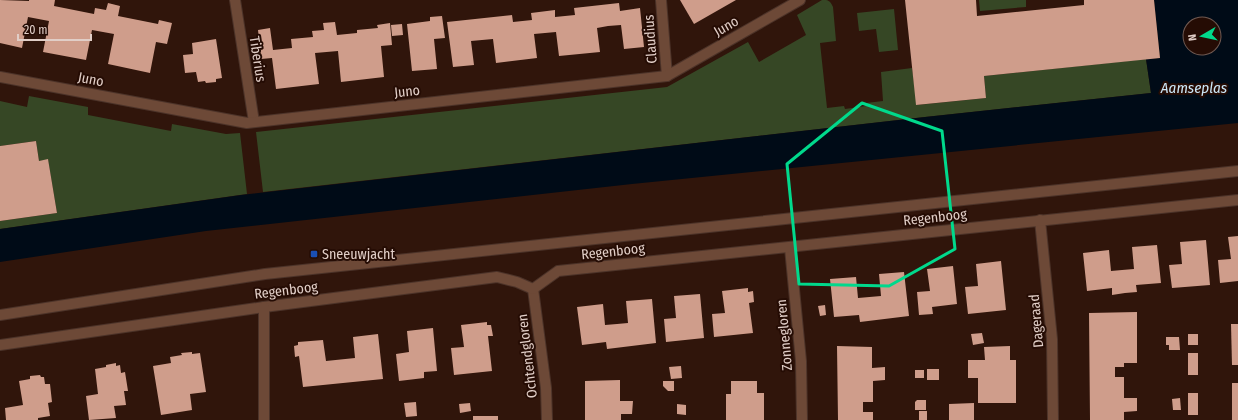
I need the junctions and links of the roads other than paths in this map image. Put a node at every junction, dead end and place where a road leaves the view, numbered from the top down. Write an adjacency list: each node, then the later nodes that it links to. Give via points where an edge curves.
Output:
1 (235, 0): 6 (street, Tiberius)
2 (661, 0): 4 (street, Claudius)
3 (800, 0): 4 (street, Juno)
4 (667, 76): 6 (street, Juno)
5 (0, 77): 6 (street, Juno, via 247,123)
6 (254, 122)
7 (1238, 171): 13 (street, Regenboog, via 264,274)
8 (1238, 200): 9 (street, Regenboog)
9 (1040, 220): 10 (street, Regenboog); 18 (street, Dageraad, via 1052,339)
10 (790, 248): 11 (street, Regenboog, via 558,271); 17 (street, Zonnegloren, via 801,361)
11 (533, 289): 12 (street, Regenboog, via 497,277); 16 (street, Ochtendgloren, via 546,388)
12 (264, 307): 14 (street, Regenboog); 15 (street)
13 (0, 315)
14 (0, 345)
15 (264, 420)
16 (546, 420)
17 (802, 420)
18 (1053, 420)

